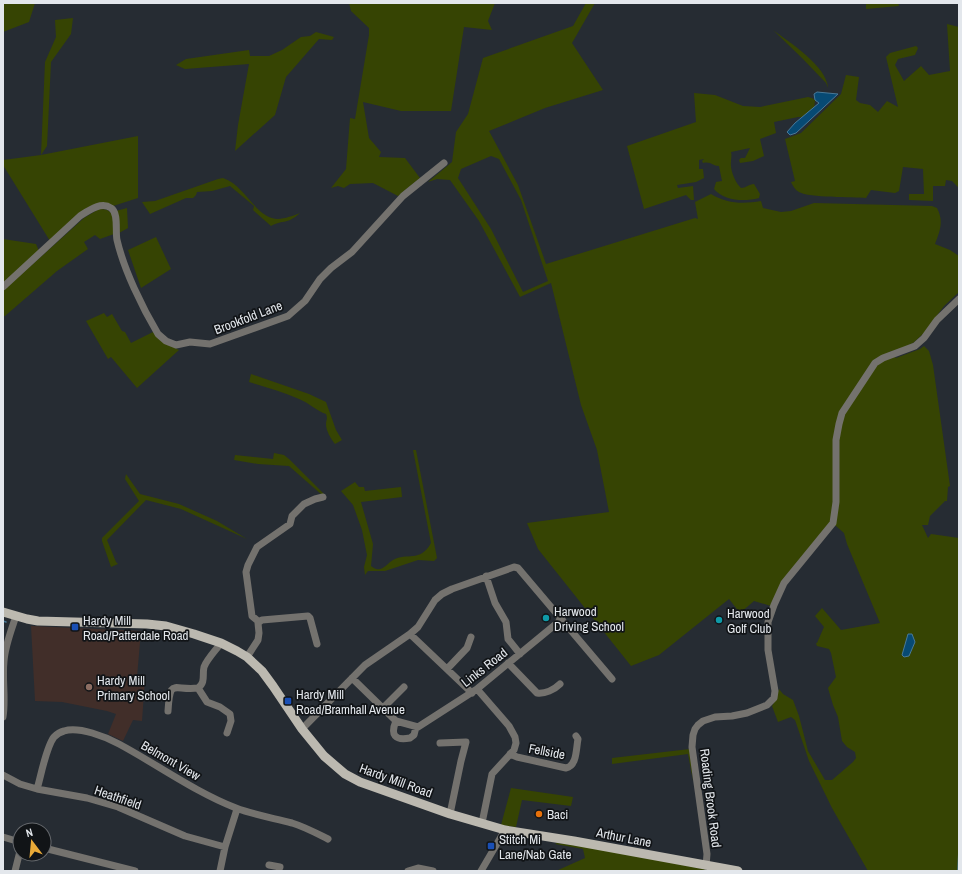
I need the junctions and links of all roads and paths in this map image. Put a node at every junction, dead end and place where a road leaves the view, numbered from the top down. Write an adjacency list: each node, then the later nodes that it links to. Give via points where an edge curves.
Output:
1 (444, 163): 2 (street, Brookfold Lane, via 403,196 352,252 320,279 305,301 288,316 210,344 190,342 176,345 158,334 128,273 116,238 114,213 108,206 94,208 80,216)
2 (3, 287)
3 (959, 299): 44 (street, Roading Brook Road, via 915,346 883,358 875,364 842,413 836,440 836,502 833,523 780,590 768,625 768,650 774,698 768,705 747,713 703,721 693,734 692,748)
4 (323, 497): 9 (street, via 300,507 292,516 290,524 260,544 250,561 246,572 249,599 252,616)
5 (486, 576): 8 (street, via 518,568); 10 (street, via 442,594); 14 (street, via 495,603 506,622 508,639)
6 (3, 612): 7 (main road, Hardy Mill Road)
7 (16, 616): 12 (main road, Hardy Mill Road, via 38,620 157,624); 18 (street, via 5,650)
8 (562, 619): 14 (street, Links Road); 20 (street)
9 (259, 622): 13 (street, via 308,616); 15 (street, via 258,640)
10 (410, 634): 17 (street); 19 (street, via 371,660)
11 (471, 636): 17 (street, via 467,648)
12 (221, 643): 15 (main road, Hardy Mill Road); 22 (street, via 205,665 204,679)
13 (317, 644)
14 (520, 654): 16 (street, Links Road)
15 (247, 657): 31 (main road, Hardy Mill Road, via 262,671)
16 (508, 664): 21 (street, via 536,692 544,693 556,689); 24 (street, Links Road)
17 (447, 669): 24 (street)
18 (3, 675): 27 (street)
19 (352, 678): 25 (street); 31 (street)
20 (612, 679)
21 (561, 684)
22 (198, 688): 26 (street, via 174,688 170,692 171,703); 30 (street, via 207,702 229,712 231,717)
23 (404, 689): 25 (street)
24 (475, 691): 29 (street, Links Road); 34 (street, via 503,718 516,737 516,747)
25 (383, 708): 28 (street)
26 (168, 710)
27 (3, 717)
28 (396, 721): 29 (street); 29 (street, Links Road, via 393,730 396,737 410,738 414,735)
29 (416, 727)
30 (227, 729)
31 (302, 729): 38 (main road, Hardy Mill Road, via 331,763 352,778)
32 (576, 736): 34 (street, Fellside, via 578,739 573,763 568,768)
33 (440, 744): 38 (street, via 466,742)
34 (510, 754): 39 (street, via 492,776)
35 (3, 775): 36 (street, Heathfield)
36 (37, 789): 37 (street, Belmont View, via 54,738 63,731 75,730 100,735 117,742 201,792); 42 (street, Heathfield, via 87,798 118,807 185,836)
37 (237, 809): 41 (street, Belmont View, via 299,825); 42 (street)
38 (450, 814): 39 (main road, Hardy Mill Road)
39 (482, 823): 40 (main road, Hardy Mill Road)
40 (504, 830): 44 (main road, Arthur Lane); 49 (street)
41 (328, 840)
42 (225, 846): 47 (street)
43 (52, 850): 46 (street)
44 (706, 866): 50 (main road, Arthur Lane)
45 (409, 868): 48 (street)
46 (133, 871)
47 (220, 871)
48 (433, 871)
49 (481, 871)
50 (738, 871)

